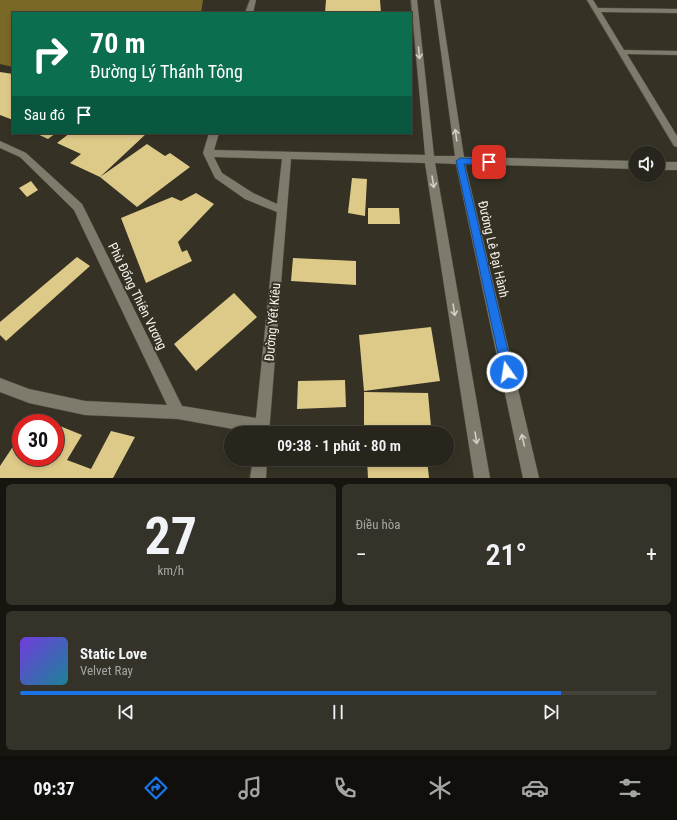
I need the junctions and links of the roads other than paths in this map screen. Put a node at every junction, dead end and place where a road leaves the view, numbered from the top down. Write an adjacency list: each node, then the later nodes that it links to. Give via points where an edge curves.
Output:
1 (253, 0): 7 (street)
2 (414, 0): 15 (street, one-way to 15)
3 (437, 0): 16 (street, Đường Lê Đại Hành, one-way to 3)
4 (590, 0): 5 (street)
5 (596, 10): 6 (street); 8 (street)
6 (677, 11)
7 (249, 12)
8 (621, 52): 9 (street); 12 (street)
9 (677, 53)
10 (214, 134): 13 (street)
11 (0, 144): 22 (street, Phù Đổng Thiên Vương, via 23,155 78,207)
12 (677, 144)
13 (208, 153): 14 (street); 20 (street, via 218,175 249,196)
14 (287, 155): 15 (street); 20 (street, Đường Yết Kiêu)
15 (430, 160): 16 (street); 27 (street, one-way to 27)
16 (460, 161): 17 (street); 28 (street, Đường Lê Đại Hành, one-way to 16)
17 (629, 165)
18 (665, 166): 19 (street)
19 (677, 166)
20 (282, 210): 24 (street, Đường Yết Kiêu)
21 (0, 385): 22 (street, via 29,396 85,408)
22 (178, 412): 23 (street)
23 (247, 426)
24 (262, 426)
25 (259, 466): 26 (street)
26 (258, 478)
27 (482, 478)
28 (531, 478)

